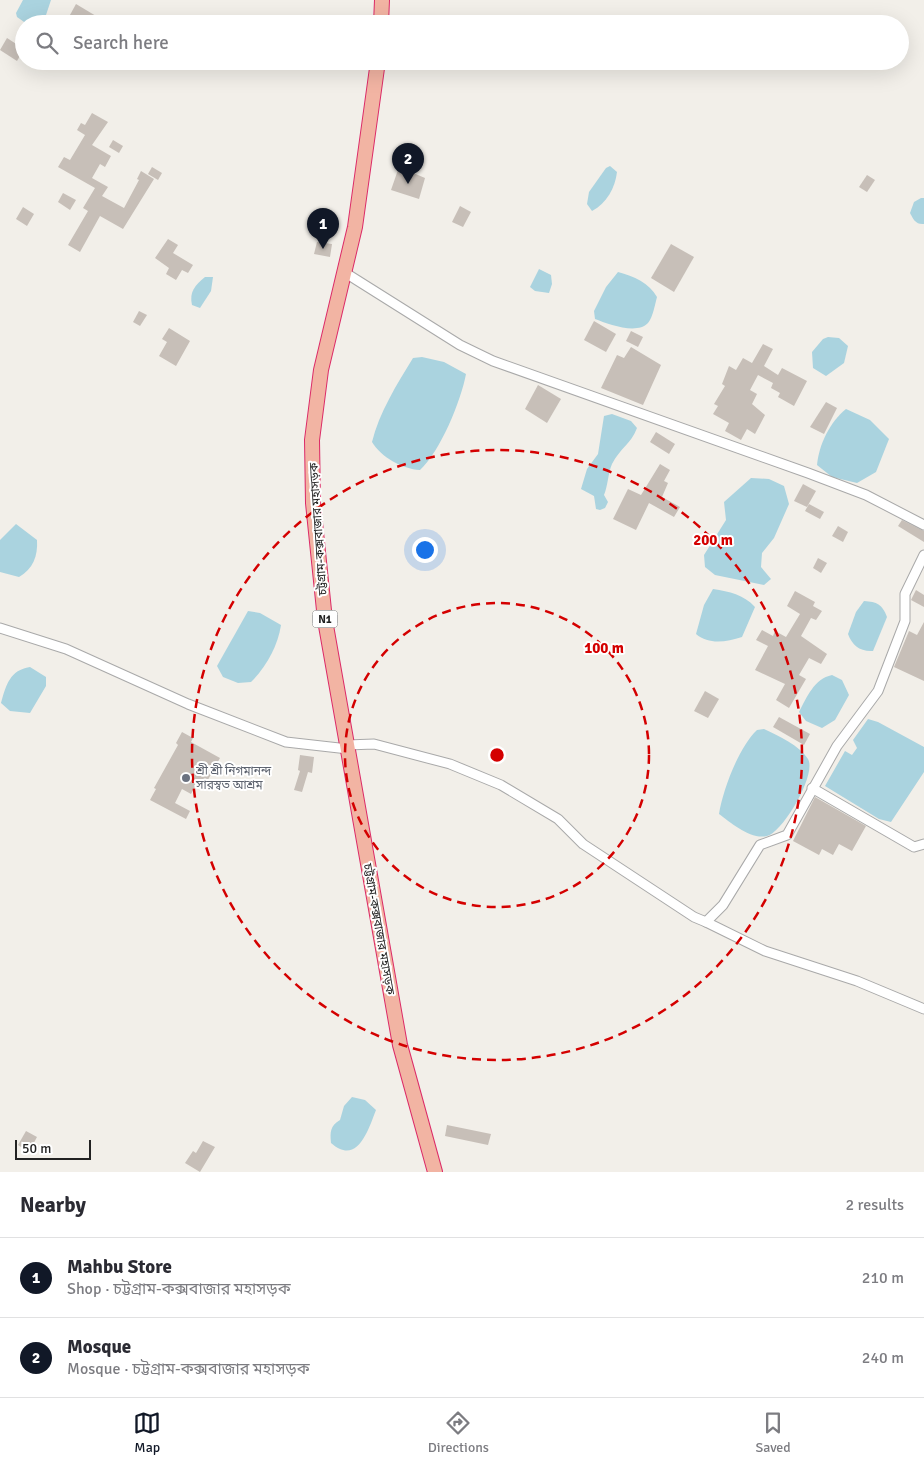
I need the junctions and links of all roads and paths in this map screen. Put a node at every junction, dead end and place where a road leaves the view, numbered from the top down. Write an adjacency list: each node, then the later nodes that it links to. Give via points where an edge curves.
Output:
1 (382, 0): 2 (highway)
2 (381, 15)
3 (377, 70): 4 (highway, চট্টগ্রাম-কক্সবাজার মহাসড়ক / N1, via 355,227)
4 (344, 272): 5 (street, via 493,361 866,495); 8 (highway, চট্টগ্রাম-কক্সবাজার মহাসড়ক / N1, via 320,370 312,440 314,503 325,620)
5 (924, 525)
6 (924, 555): 9 (street, via 905,594 905,621 878,691 837,746)
7 (0, 628): 8 (street, via 66,650 188,704 286,742)
8 (348, 747): 11 (street, via 374,744 450,764 501,785 558,819 583,844); 13 (highway, চট্টগ্রাম-কক্সবাজার মহাসড়ক / N1, via 400,1045)
9 (812, 788): 10 (street, via 914,847); 11 (street, via 787,835 760,845 723,905)
10 (924, 844)
11 (706, 922): 12 (street, via 765,951 856,981)
12 (924, 1009)
13 (435, 1172)

